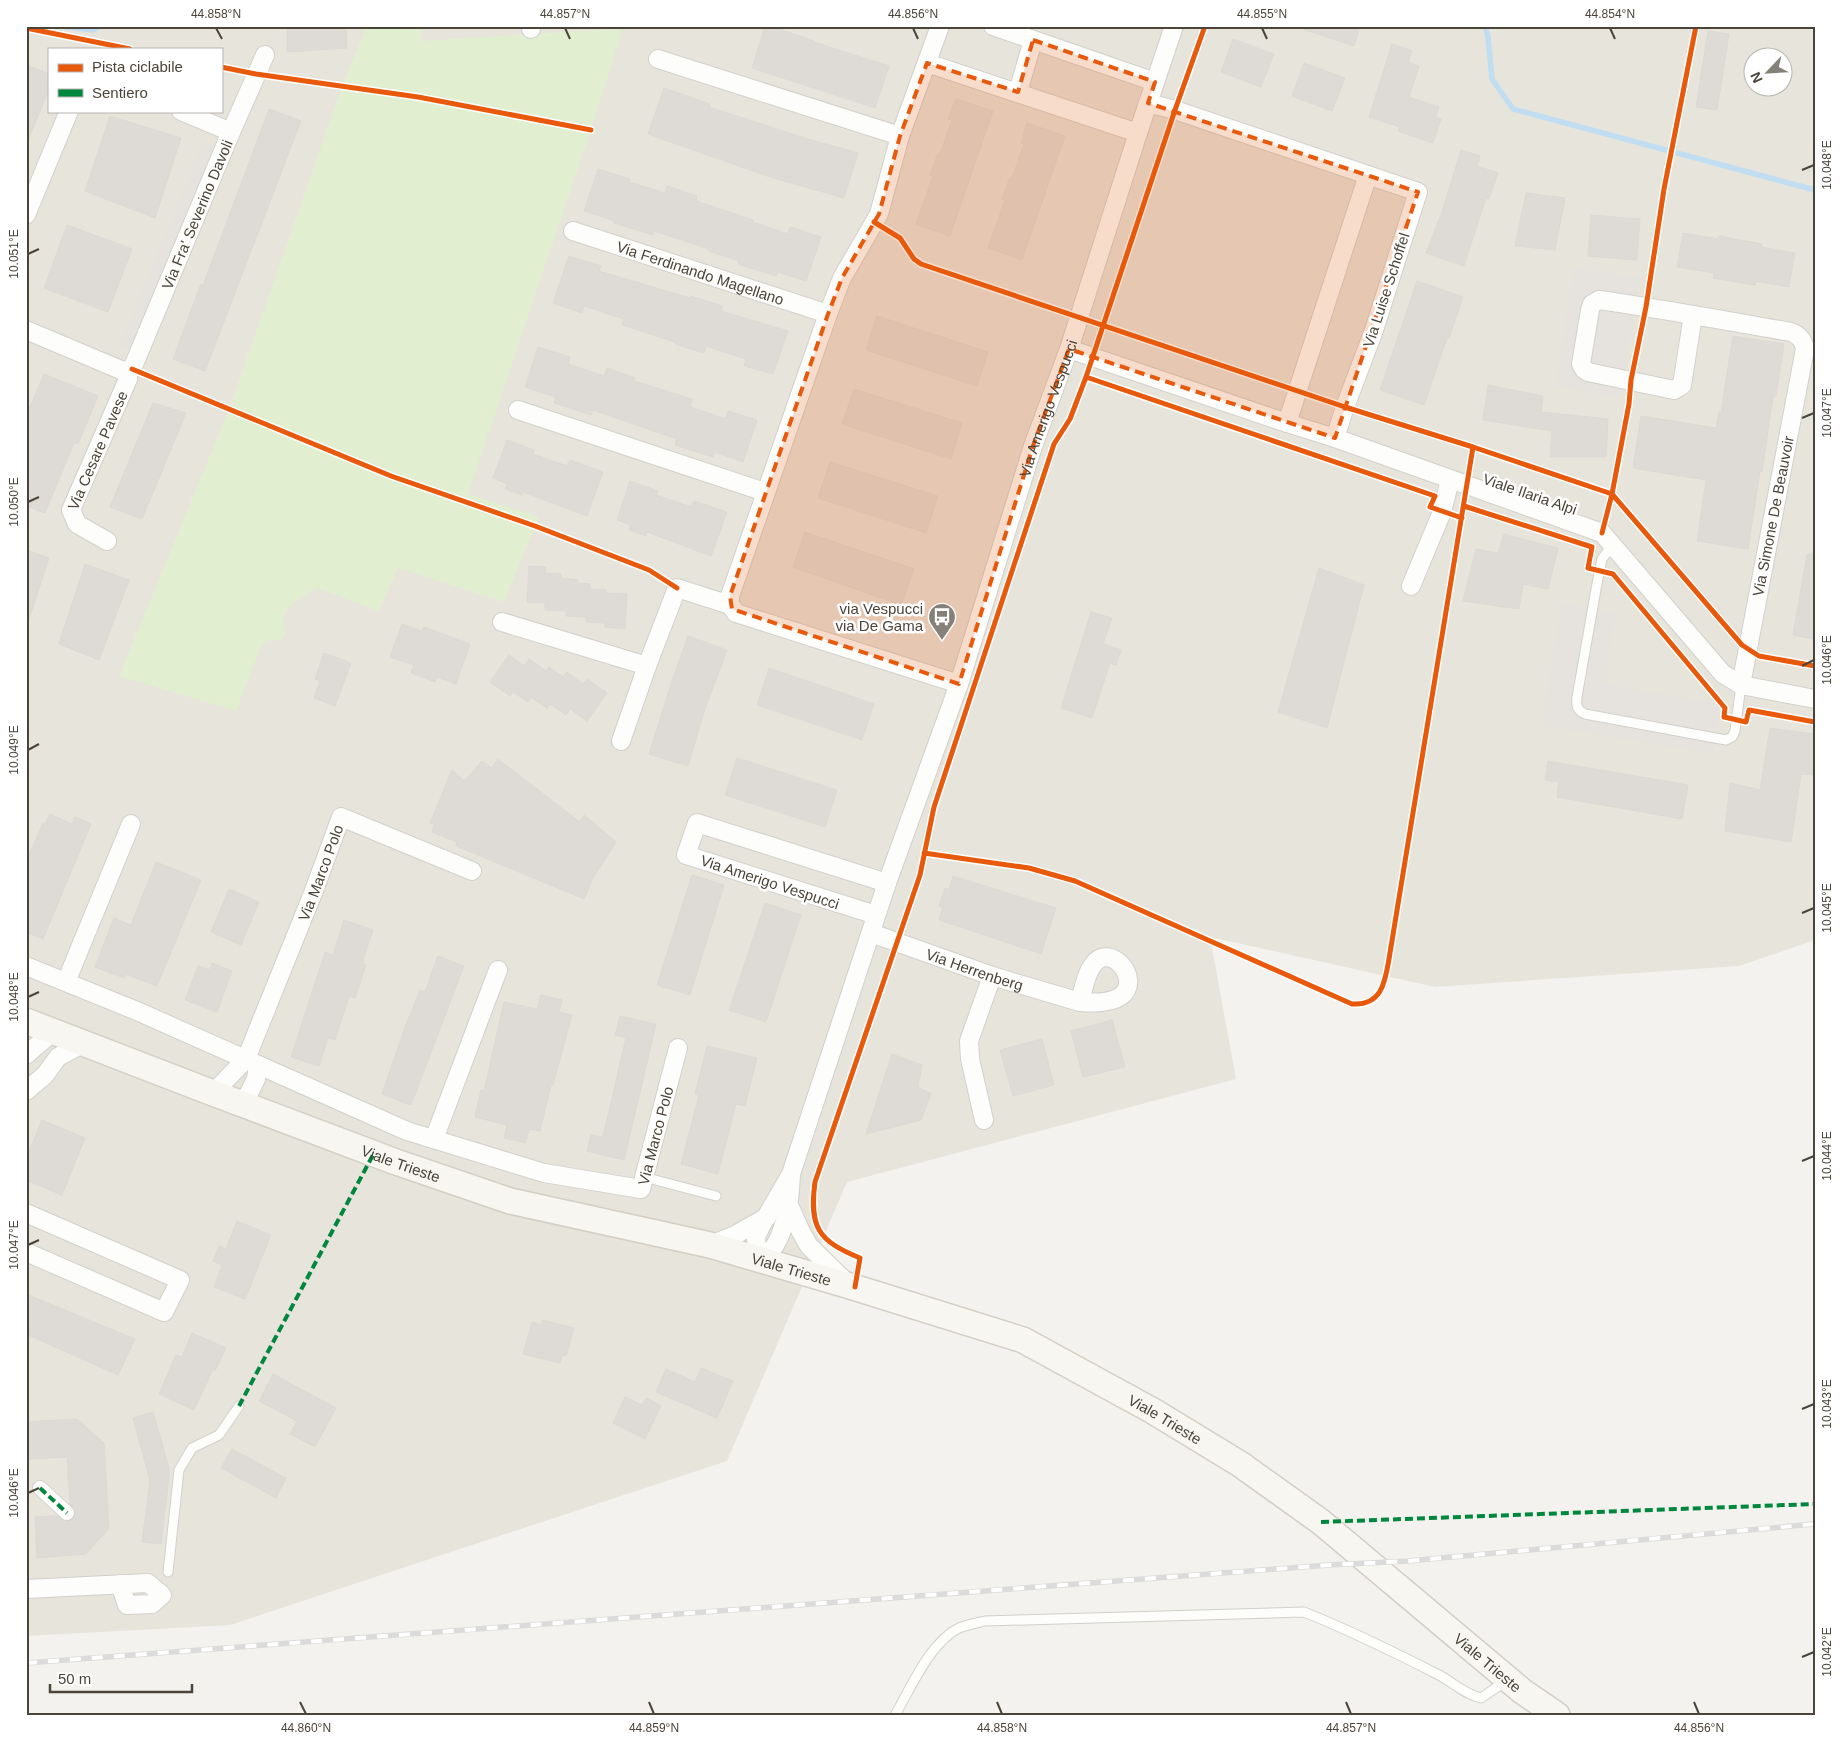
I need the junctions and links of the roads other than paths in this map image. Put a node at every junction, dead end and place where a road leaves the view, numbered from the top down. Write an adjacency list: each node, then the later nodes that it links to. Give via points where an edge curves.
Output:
1 (940, 26): 7 (street)
2 (993, 26): 4 (street)
3 (1174, 26): 8 (street, Via Amerigo Vespucci)
4 (1033, 40): 8 (street); 9 (street)
5 (265, 55): 13 (street, Via Fra' Severino Davoli)
6 (658, 59): 15 (street)
7 (927, 63): 9 (street); 15 (street)
8 (1156, 82): 10 (street, Via Amerigo Vespucci)
9 (1018, 92): 14 (street)
10 (1148, 103): 14 (street, Via Amerigo Vespucci); 16 (street, Via Luise Schoffel)
11 (69, 112): 17 (street)
12 (183, 112): 13 (street)
13 (231, 132): 23 (street, Via Fra' Severino Davoli, via 132,369)
14 (1138, 133): 22 (street, Via Amerigo Vespucci)
15 (900, 136): 19 (street, via 879,214 842,278)
16 (1368, 175): 25 (street); 26 (street, Via Luise Schoffel, via 1418,192)
17 (26, 215)
18 (573, 231): 19 (street, Via Ferdinando Magellano)
19 (828, 314): 28 (street)
20 (1694, 315): 20 (street, Via Simone De Beauvoir, via 1598,300 1590,310 1581,364 1588,372 1674,390 1682,385); 36 (street, Via Simone De Beauvoir, via 1791,332 1799,335 1805,349)
21 (26, 330): 23 (street)
22 (1069, 349): 25 (street, Viale Ilaria Alpi); 35 (street, Via Amerigo Vespucci, via 1033,446)
23 (128, 371): 29 (street, Via Cesare Pavese, via 128,379 71,510 77,524)
24 (518, 410): 28 (street)
25 (1287, 424): 26 (street, Viale Ilaria Alpi)
26 (1335, 438): 27 (street, Viale Ilaria Alpi)
27 (1450, 480): 30 (street, Viale Ilaria Alpi, via 1602,532); 31 (street, via 1442,512)
28 (765, 492): 32 (street, via 730,596)
29 (107, 541)
30 (1613, 544): 36 (street, Viale Ilaria Alpi, via 1723,674); 36 (lane, via 1602,560 1598,578 1577,697 1579,711 1726,740 1735,731)
31 (1411, 586)
32 (730, 605): 34 (street, via 677,588); 35 (street, via 736,613)
33 (502, 622): 34 (street)
34 (647, 666): 38 (street)
35 (959, 684): 41 (street, Via Amerigo Vespucci)
36 (1741, 685): 37 (street, Viale Ilaria Alpi)
37 (1815, 699)
38 (622, 741)
39 (131, 824): 47 (street)
40 (472, 872): 55 (street, Via Marco Polo, via 341,817)
41 (887, 883): 42 (street, Via Amerigo Vespucci); 42 (street, Via Amerigo Vespucci, via 697,822 686,855)
42 (876, 916): 43 (street, Via Amerigo Vespucci)
43 (871, 933): 46 (street, Via Herrenberg); 61 (street, Via Amerigo Vespucci)
44 (26, 966): 47 (street, Via Marco Polo)
45 (498, 970): 60 (street)
46 (992, 976): 48 (street, Via Herrenberg); 59 (street, via 969,1041)
47 (66, 982): 55 (street, Via Marco Polo)
48 (1080, 1002)
49 (26, 1021): 50 (main road, Viale Trieste)
50 (54, 1032): 51 (main road, Viale Trieste); 53 (street); 54 (street)
51 (84, 1043): 54 (street); 57 (main road, Viale Trieste)
52 (678, 1048): 62 (street, Via Marco Polo)
53 (26, 1055)
54 (58, 1057): 56 (street, via 45,1075)
55 (252, 1062): 57 (street, Via Marco Polo); 58 (street, Via Marco Polo, via 256,1079); 60 (street, Via Marco Polo, via 407,1131)
56 (26, 1091)
57 (213, 1093): 58 (main road, Viale Trieste)
58 (244, 1104): 67 (main road, Viale Trieste, via 510,1201)
59 (984, 1120)
60 (434, 1139): 62 (street, Via Marco Polo, via 544,1173 640,1189)
61 (791, 1174): 64 (street, Via Amerigo Vespucci); 66 (street, Via Amerigo Vespucci)
62 (644, 1177): 63 (lane)
63 (716, 1196)
64 (790, 1204): 69 (street, Via Amerigo Vespucci, via 778,1240 770,1252); 70 (street, Via Amerigo Vespucci, via 809,1246)
65 (26, 1213): 68 (street, via 180,1280 164,1312)
66 (767, 1217): 67 (street); 69 (street, Via Amerigo Vespucci, via 756,1237)
67 (710, 1245): 69 (main road, Viale Trieste)
68 (26, 1252)
69 (757, 1259): 70 (main road, Viale Trieste)
70 (850, 1286): 77 (main road, Viale Trieste, via 1023,1340 1153,1411 1240,1464 1321,1522)
71 (239, 1406): 74 (lane, via 219,1435 192,1448 178,1470)
72 (40, 1488): 73 (street)
73 (67, 1513)
74 (168, 1572)
75 (120, 1584): 76 (street)
76 (26, 1590)
77 (1509, 1680): 78 (lane, via 1481,1698 1470,1695 1440,1675 1304,1612 985,1621 959,1628 941,1640); 79 (main road, Viale Trieste)
78 (896, 1715)
79 (1557, 1715)

